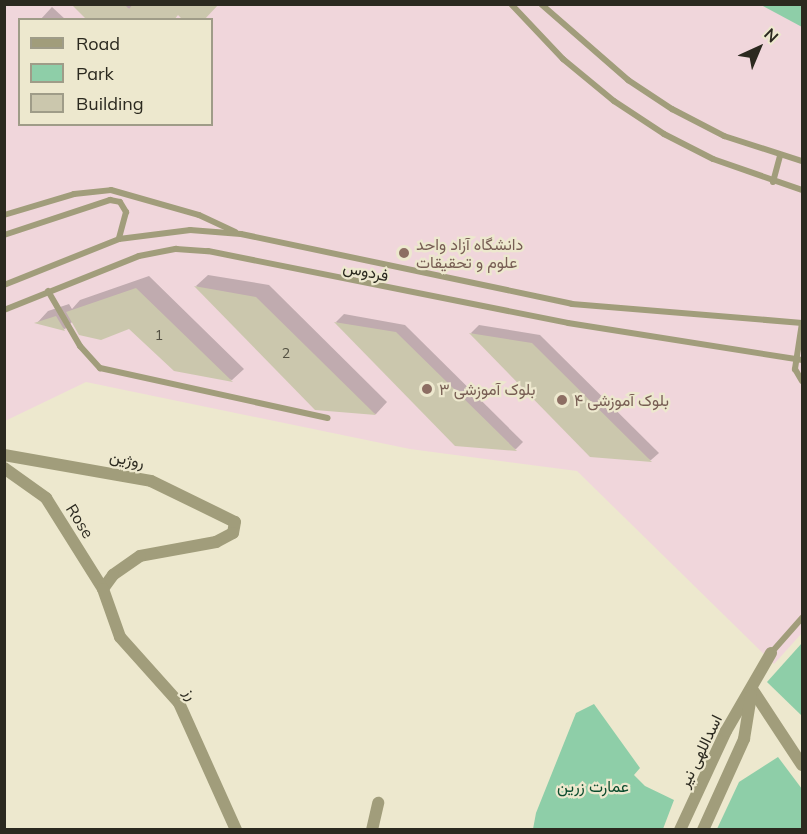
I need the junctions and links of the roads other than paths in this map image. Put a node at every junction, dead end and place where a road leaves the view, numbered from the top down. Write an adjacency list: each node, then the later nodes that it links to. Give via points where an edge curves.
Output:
1 (511, 4): 5 (lane, via 563,59 664,134)
2 (541, 4): 3 (lane, via 628,80 672,109 724,136)
3 (780, 154): 4 (lane); 5 (lane)
4 (802, 161)
5 (773, 182): 6 (lane)
6 (802, 190)
7 (4, 216): 8 (lane, via 74,194 111,190 199,215)
8 (241, 234): 10 (lane, فردوس, via 190,230); 14 (lane, فردوس, via 572,304)
9 (4, 235): 10 (lane, via 110,200 120,202 126,212)
10 (119, 239): 11 (lane, فردوس)
11 (4, 285)
12 (48, 291): 13 (lane, فردوس); 15 (lane, فردوس, via 139,256 176,249 208,251 545,319); 17 (lane, via 80,346 100,368)
13 (4, 310)
14 (802, 323): 15 (lane)
15 (800, 360): 16 (lane, via 795,369)
16 (802, 381)
17 (328, 418)
18 (4, 455): 20 (street, روژین, via 151,481 235,522 233,532 216,542 140,556 113,574)
19 (4, 468): 20 (street, Rose, via 46,498)
20 (103, 589): 26 (street, رز, via 120,637 179,703)
21 (802, 618): 22 (lane, اسداللهی نیر)
22 (771, 653): 23 (street, اسداللهی نیر)
23 (752, 689): 24 (street); 28 (street, اسداللهی نیر, via 726,731); 29 (street, اسداللهی نیر, via 744,739)
24 (802, 765)
25 (378, 803): 27 (street)
26 (236, 830)
27 (372, 830)
28 (680, 830)
29 (703, 830)

